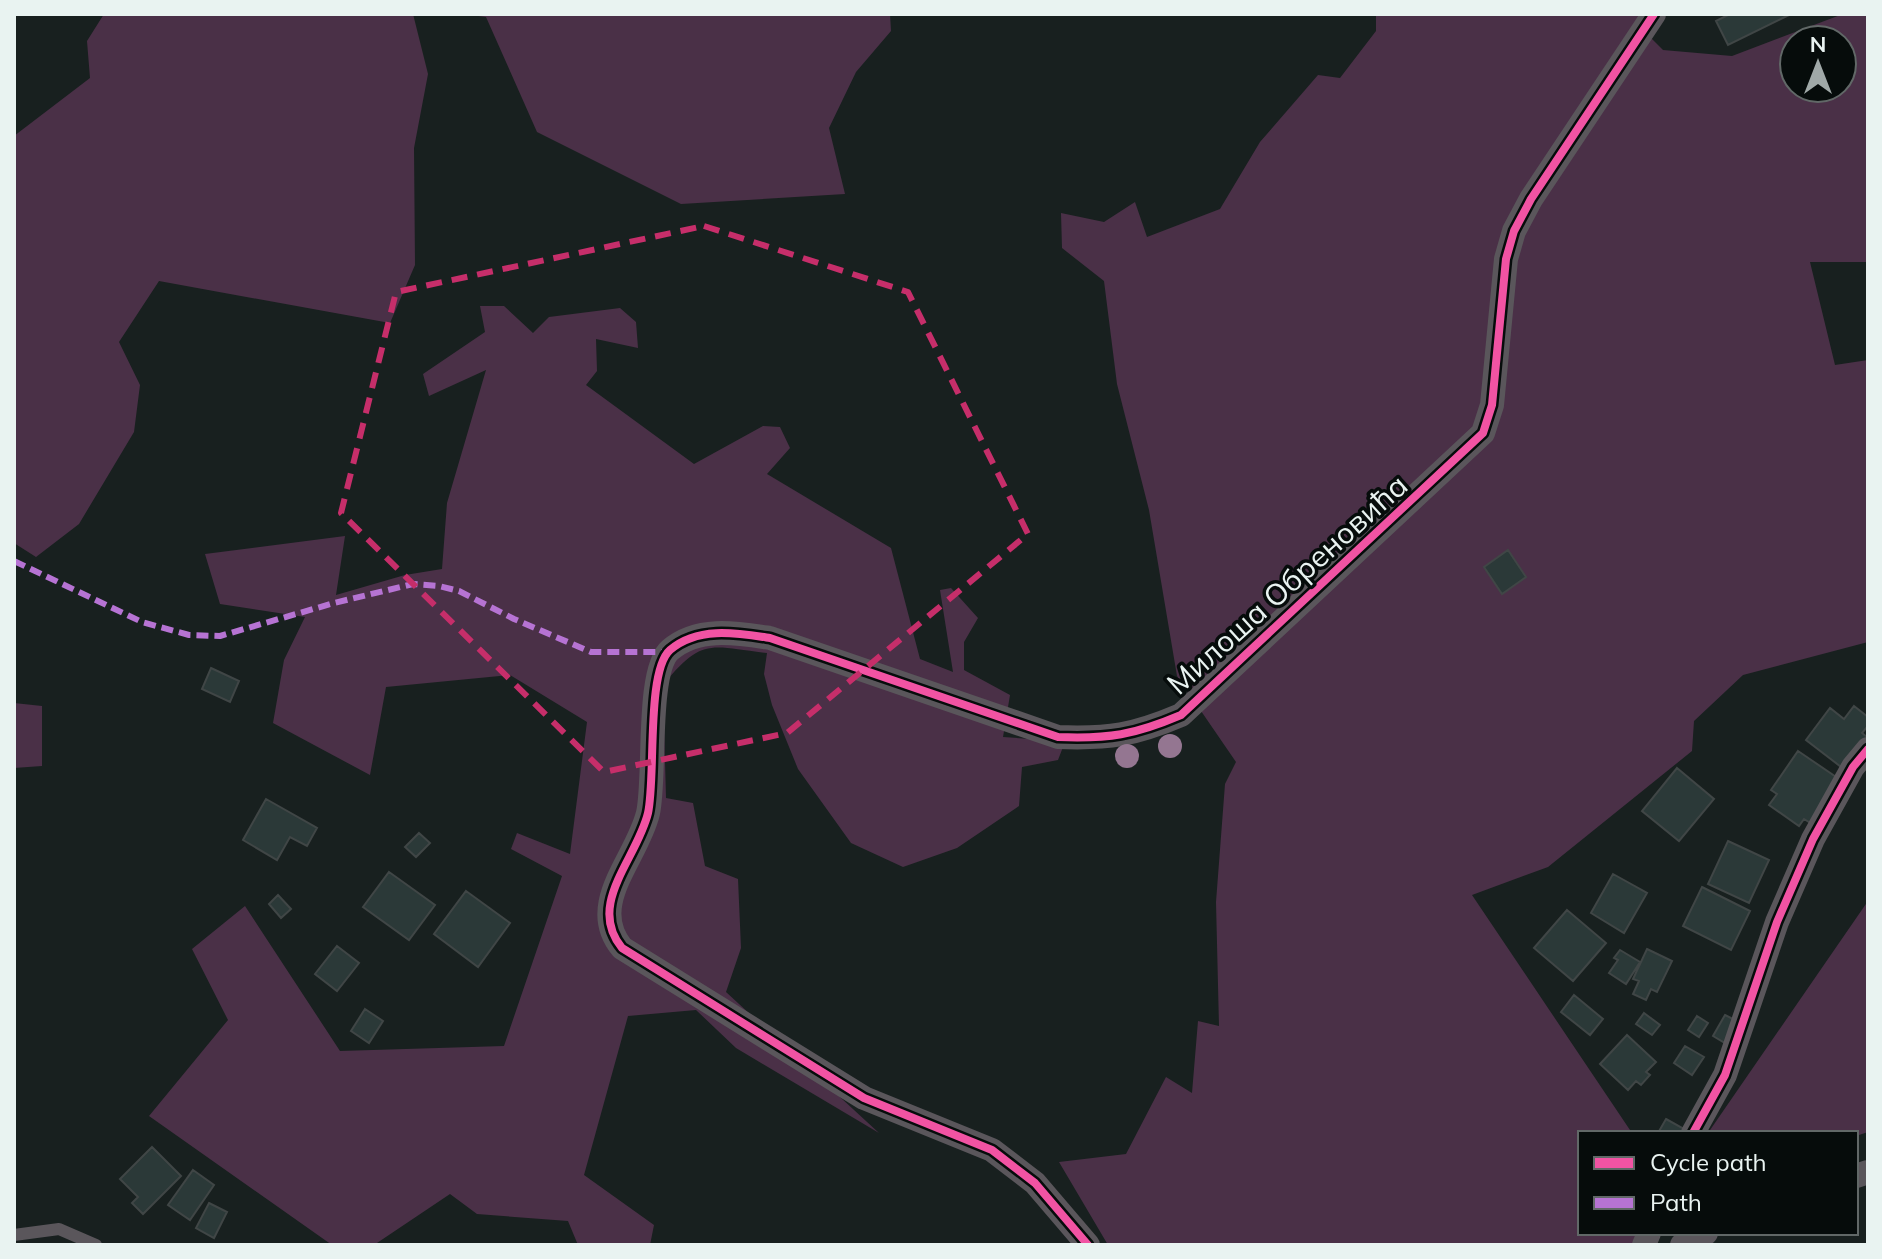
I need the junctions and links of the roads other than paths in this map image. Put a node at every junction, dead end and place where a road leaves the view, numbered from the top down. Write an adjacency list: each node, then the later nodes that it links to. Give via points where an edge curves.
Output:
1 (1654, 14): 7 (street, Милоша Обреновића, via 1514,231 1506,259 1492,405 1483,433 1181,715 1143,731 1101,739 1058,737 770,638 705,634 667,652 654,713 647,815 609,900 612,936 622,948 864,1098 992,1150 1035,1183)
2 (1868, 749): 3 (street, via 1813,839 1777,922 1725,1075)
3 (1694, 1131)
4 (14, 1235): 6 (lane, via 59,1229)
5 (1702, 1235): 8 (street)
6 (96, 1245)
7 (1088, 1245)
8 (1682, 1245)

